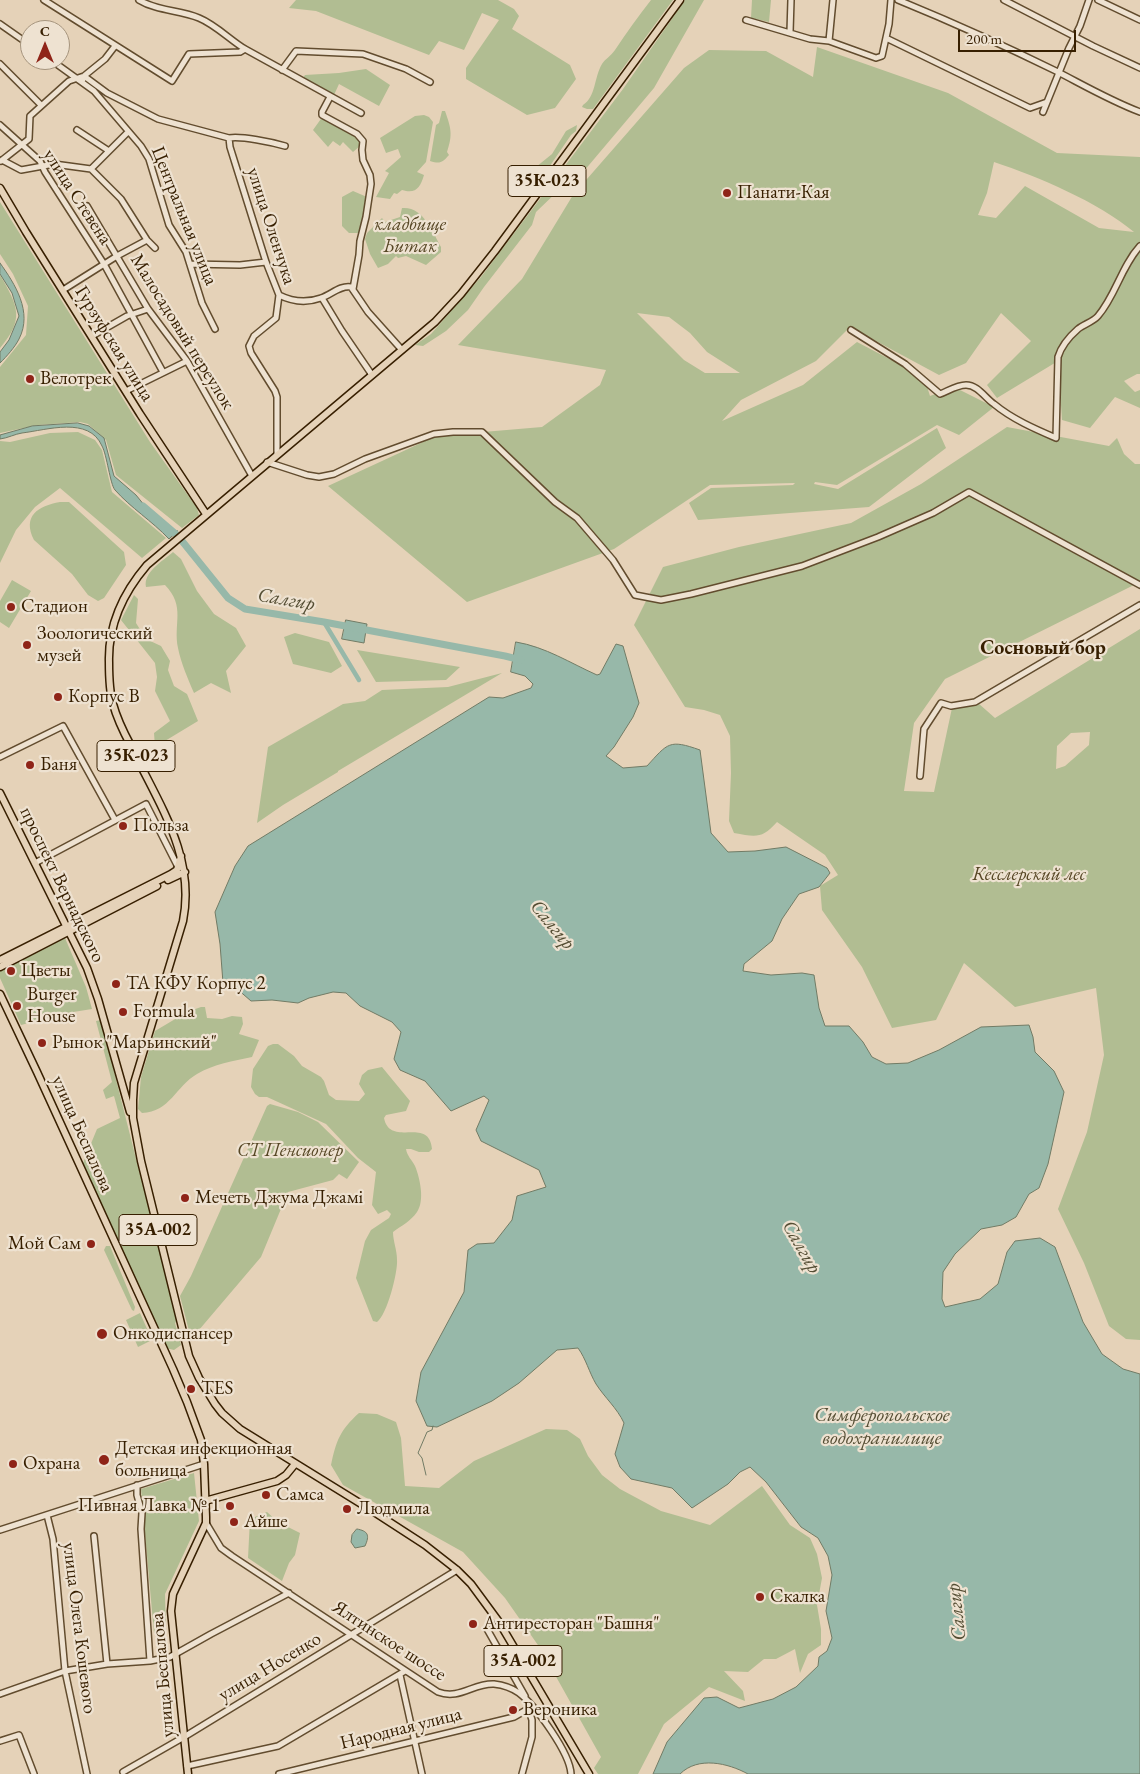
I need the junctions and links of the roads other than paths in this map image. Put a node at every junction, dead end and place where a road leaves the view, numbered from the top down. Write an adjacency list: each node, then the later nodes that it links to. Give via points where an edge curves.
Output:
1 (44, 0): 19 (street)
2 (139, 0): 20 (street, via 149,6 206,21)
3 (680, 0): 66 (main road, 35К-023, via 461,294)
4 (791, 0): 14 (street)
5 (833, 0): 18 (street)
6 (891, 0): 17 (street)
7 (898, 0): 25 (street)
8 (1004, 0): 15 (street)
9 (1089, 0): 15 (street)
10 (1098, 0): 12 (street)
11 (746, 20): 14 (street)
12 (1140, 20)
13 (0, 24): 16 (street)
14 (790, 32): 18 (street)
15 (1075, 36): 22 (street); 25 (street)
16 (20, 38)
17 (886, 38): 18 (street, via 882,56 876,58); 33 (street, via 1030,108)
18 (830, 41)
19 (115, 46): 20 (street, via 172,82 189,54 240,52); 27 (street)
20 (245, 49): 24 (street)
21 (0, 64): 34 (street)
22 (1140, 68)
23 (65, 70): 26 (street, Центральная улица)
24 (282, 70): 31 (street, via 296,51 363,54 406,69); 32 (street)
25 (1059, 72): 33 (street); 36 (street, via 1118,104)
26 (69, 73): 28 (street, Центральная улица); 29 (street)
27 (84, 76): 28 (street); 30 (street); 41 (street, via 106,93 158,119)
28 (76, 78): 29 (street); 30 (street, Центральная улица)
29 (69, 81): 34 (street)
30 (82, 82): 40 (street, Центральная улица, via 94,91)
31 (430, 82)
32 (330, 97): 37 (street); 58 (street, via 322,114 362,139 363,160 371,179)
33 (1047, 102): 35 (street)
34 (41, 104): 42 (street, via 30,116 29,139)
35 (1043, 112)
36 (1140, 112)
37 (361, 113)
38 (0, 125): 42 (street, улица Стевена)
39 (77, 130): 44 (street)
40 (128, 132): 44 (street); 56 (street, Центральная улица, via 149,158 169,225)
41 (229, 138): 43 (street, via 268,141); 54 (street, улица Оленчука)
42 (21, 145): 45 (street); 46 (street, улица Стевена)
43 (285, 146)
44 (109, 151): 47 (street)
45 (1, 161): 46 (street, via 21,170)
46 (42, 166): 47 (street, via 54,164); 55 (street, улица Стевена)
47 (91, 169): 50 (street, via 121,199)
48 (0, 188): 57 (main road, Гурзуфская улица)
49 (87, 206): 53 (street, Малосадовый переулок)
50 (147, 240): 52 (street); 53 (street)
51 (1140, 246): 64 (street, via 1097,318 1078,329 1061,348 1056,438 1025,424 972,386 965,385 940,394 905,364)
52 (156, 248)
53 (117, 256): 55 (street); 61 (street, Малосадовый переулок)
54 (266, 262): 56 (street); 59 (street, улица Оленчука)
55 (104, 264): 57 (street); 62 (street, улица Стевена)
56 (190, 264): 63 (street, Центральная улица)
57 (63, 290): 65 (main road, Гурзуфская улица)
58 (353, 290): 60 (street, via 345,286); 66 (street)
59 (279, 295): 60 (street, via 297,301); 71 (street, улица Оленчука, via 276,318 254,336 249,346 275,392)
60 (322, 298): 69 (street)
61 (148, 310): 62 (street); 67 (street, Малосадовый переулок)
62 (132, 314): 65 (street); 68 (street, улица Стевена)
63 (214, 329)
64 (851, 330)
65 (92, 336): 70 (main road, Гурзуфская улица)
66 (402, 350): 69 (main road, 35К-023)
67 (187, 361): 68 (street); 73 (street, Малосадовый переулок)
68 (163, 372): 70 (street)
69 (372, 375): 71 (main road, 35К-023)
70 (126, 391): 74 (main road, Гурзуфская улица)
71 (277, 454): 72 (main road, 35К-023)
72 (267, 462): 73 (main road, 35К-023); 75 (street, via 319,477 434,434 482,432 555,502 577,518 613,560 635,595 661,600 802,566 933,513 969,492)
73 (252, 476): 74 (main road, 35К-023)
74 (206, 514): 81 (main road, 35К-023, via 145,567 136,579 122,601 108,653 115,711)
75 (1140, 584)
76 (1140, 605): 78 (street, via 975,702 951,706 941,703 924,729)
77 (0, 757): 80 (street, via 63,726)
78 (920, 776)
79 (0, 793): 82 (main road, проспект Вернадского)
80 (115, 820): 82 (street); 83 (street, via 146,804)
81 (181, 855): 83 (main road); 84 (main road, 35К-023)
82 (35, 863): 85 (main road, проспект Вернадского)
83 (178, 867): 85 (main road, via 171,874)
84 (185, 872): 85 (main road); 90 (main road, 35К-023, via 180,920); 92 (main road, 35А-002, via 183,921 134,1083)
85 (68, 929): 86 (main road); 87 (main road); 89 (main road, проспект Вернадского, via 92,981)
86 (0, 960)
87 (0, 967)
88 (0, 996): 94 (main road, улица Беспалова, via 187,1402 201,1440)
89 (112, 1049): 90 (main road, проспект Вернадского); 91 (main road, проспект Вернадского)
90 (126, 1098): 91 (main road, 35К-023); 92 (main road, проспект Вернадского)
91 (125, 1106): 93 (main road, 35А-002)
92 (135, 1127): 93 (main road, 35А-002)
93 (141, 1160): 95 (main road, 35А-002, via 198,1378 232,1422)
94 (204, 1464): 96 (street); 97 (main road, улица Беспалова)
95 (295, 1464): 97 (main road, via 278,1481); 104 (main road, 35А-002, via 425,1545)
96 (137, 1484): 98 (street); 109 (street, улица Беспалова, via 142,1513)
97 (205, 1501): 99 (main road, улица Беспалова)
98 (46, 1514): 100 (street); 111 (street, улица Олега Кошевого, via 53,1538)
99 (206, 1523): 101 (main road, улица Беспалова); 102 (street, Ялтинское шоссе)
100 (0, 1530)
101 (201, 1532): 102 (street); 108 (main road, улица Беспалова, via 173,1594 171,1612)
102 (212, 1533): 105 (street, Ялтинское шоссе, via 221,1548)
103 (94, 1536): 110 (street)
104 (457, 1570): 107 (street, улица Носенко); 129 (main road, 35А-002, via 499,1622)
105 (289, 1593): 107 (street, Ялтинское шоссе); 108 (street)
106 (487, 1629): 115 (street)
107 (351, 1635): 112 (street, Ялтинское шоссе); 117 (street, улица Носенко)
108 (176, 1653): 109 (street); 117 (main road, улица Беспалова)
109 (150, 1661): 110 (street)
110 (107, 1664): 111 (street)
111 (65, 1671): 114 (street); 123 (street, улица Олега Кошевого)
112 (405, 1671): 113 (street); 115 (street, Ялтинское шоссе, via 446,1695 491,1684 510,1688)
113 (400, 1675): 119 (street); 120 (street, via 278,1746)
114 (0, 1694)
115 (527, 1700): 116 (street); 128 (street, Ялтинское шоссе, via 557,1739 570,1764)
116 (528, 1709): 119 (street, Народная улица, via 514,1717); 127 (street, via 532,1737)
117 (184, 1737): 120 (main road, улица Беспалова); 121 (street, улица Носенко)
118 (0, 1741): 122 (street, via 19,1735)
119 (415, 1741): 125 (street, Народная улица); 126 (street)
120 (187, 1766): 124 (main road, улица Беспалова)
121 (123, 1772)
122 (34, 1774)
123 (87, 1774)
124 (188, 1774)
125 (279, 1774)
126 (422, 1774)
127 (522, 1774)
128 (571, 1774)
129 (589, 1774)

